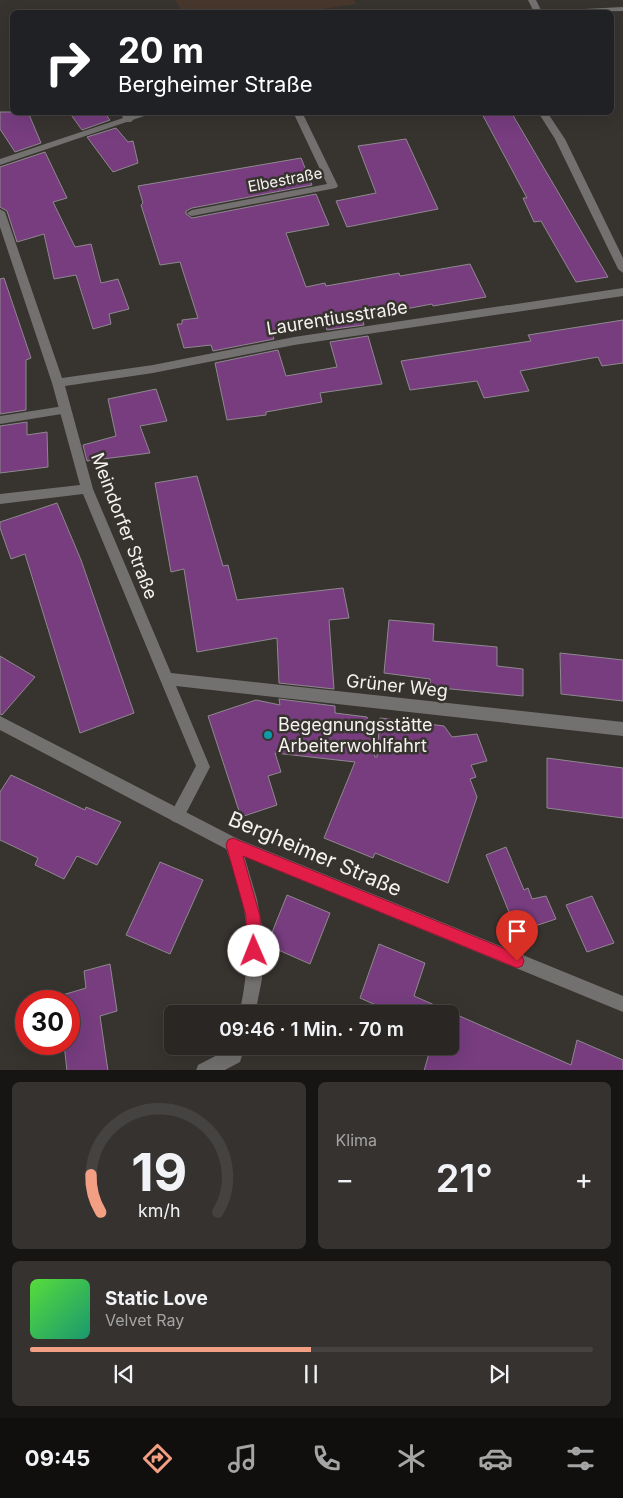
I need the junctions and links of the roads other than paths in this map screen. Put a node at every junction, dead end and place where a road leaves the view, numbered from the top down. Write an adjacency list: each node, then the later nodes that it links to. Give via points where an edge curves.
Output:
1 (623, 9): 2 (street)
2 (604, 10)
3 (298, 115): 8 (street, Elbestraße, via 333,186)
4 (544, 115): 9 (street, via 560,139)
5 (126, 116): 6 (street)
6 (0, 162)
7 (0, 212): 11 (street, Meindorfer Straße)
8 (192, 213)
9 (623, 270)
10 (623, 292): 11 (street, Laurentiusstraße, via 294,342)
11 (58, 383): 12 (street, Meindorfer Straße)
12 (64, 410): 13 (street); 14 (street, Meindorfer Straße)
13 (0, 420)
14 (87, 489): 15 (street); 16 (street, Meindorfer Straße)
15 (0, 499)
16 (167, 679): 18 (street, Grüner Weg); 19 (street, Meindorfer Straße, via 203,767)
17 (0, 724): 19 (street, Bergheimer Straße)
18 (623, 730)
19 (178, 816): 20 (street, Bergheimer Straße)
20 (233, 845): 21 (street, Bergheimer Straße); 22 (street, via 253,916)
21 (623, 1004)
22 (249, 1005)
23 (234, 1058): 24 (street)
24 (204, 1070)

